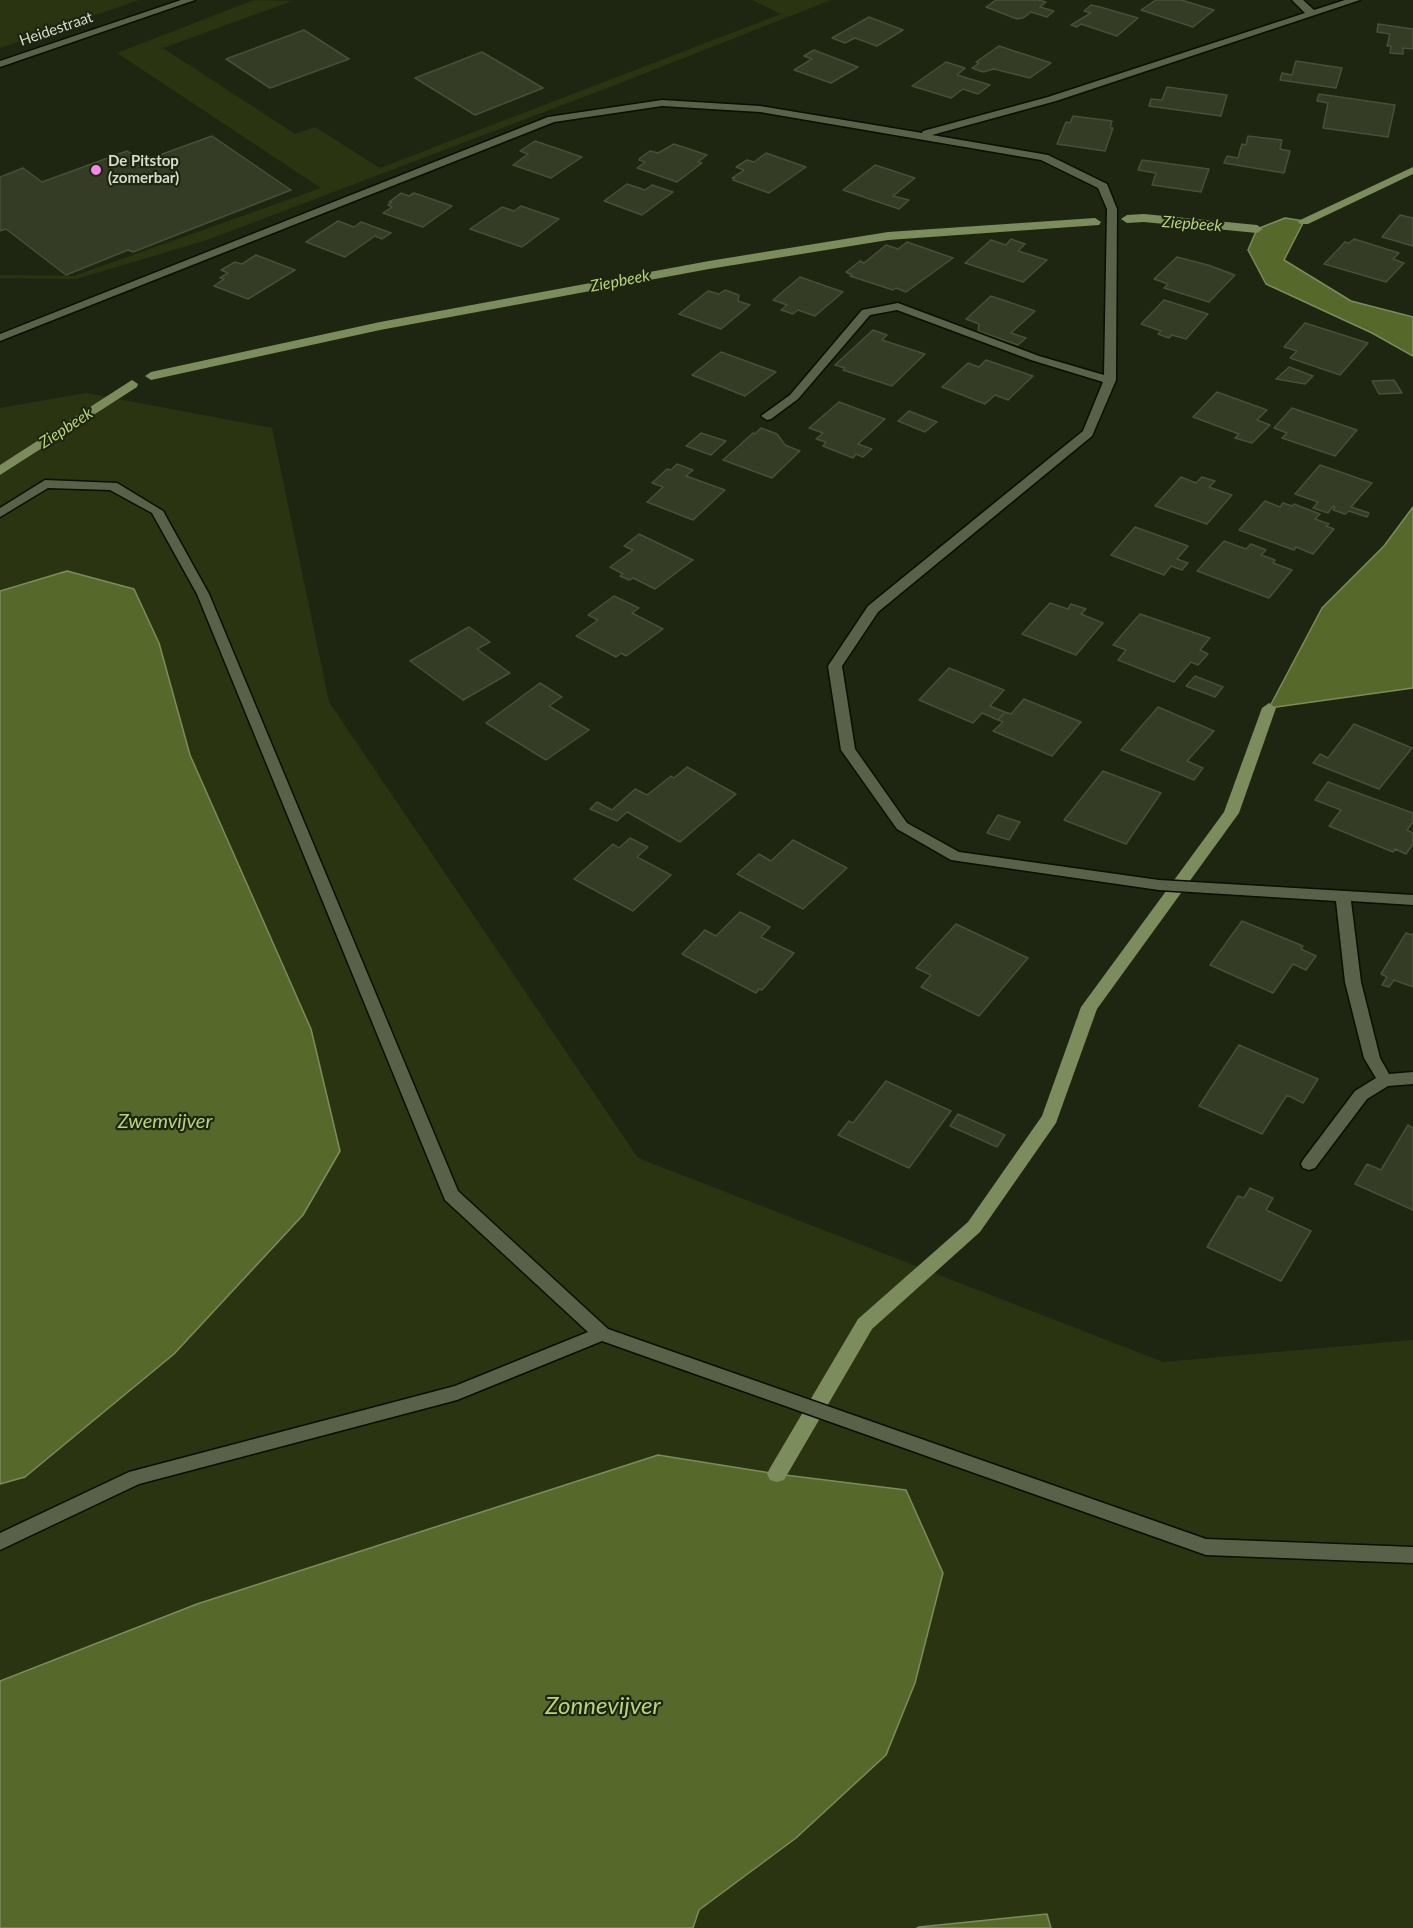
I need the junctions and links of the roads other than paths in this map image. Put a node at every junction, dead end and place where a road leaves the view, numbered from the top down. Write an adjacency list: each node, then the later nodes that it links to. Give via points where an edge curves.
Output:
1 (190, 0): 5 (street, Heidestraat)
2 (1297, 0): 4 (street)
3 (1355, 0): 4 (street)
4 (1312, 14): 6 (street, via 1052,99)
5 (0, 64)
6 (921, 135): 7 (street, via 760,109 662,103 552,119); 8 (street, via 1044,157 1103,186 1112,209)
7 (0, 338)
8 (1110, 380): 9 (street, via 1035,358 898,306 866,312 794,397); 11 (street, via 1088,433 873,609 836,666 848,750 902,826 956,856 1160,885)
9 (767, 416)
10 (0, 513): 16 (street, via 45,484 113,486 157,511 203,594 452,1195)
11 (1342, 895): 12 (street); 14 (street, via 1353,982 1372,1058)
12 (1413, 900)
13 (1413, 1078): 14 (street)
14 (1385, 1080): 15 (street, via 1361,1095)
15 (1309, 1164)
16 (602, 1334): 17 (street, via 457,1393 135,1477); 18 (street, via 1206,1547)
17 (0, 1542)
18 (1413, 1555)

